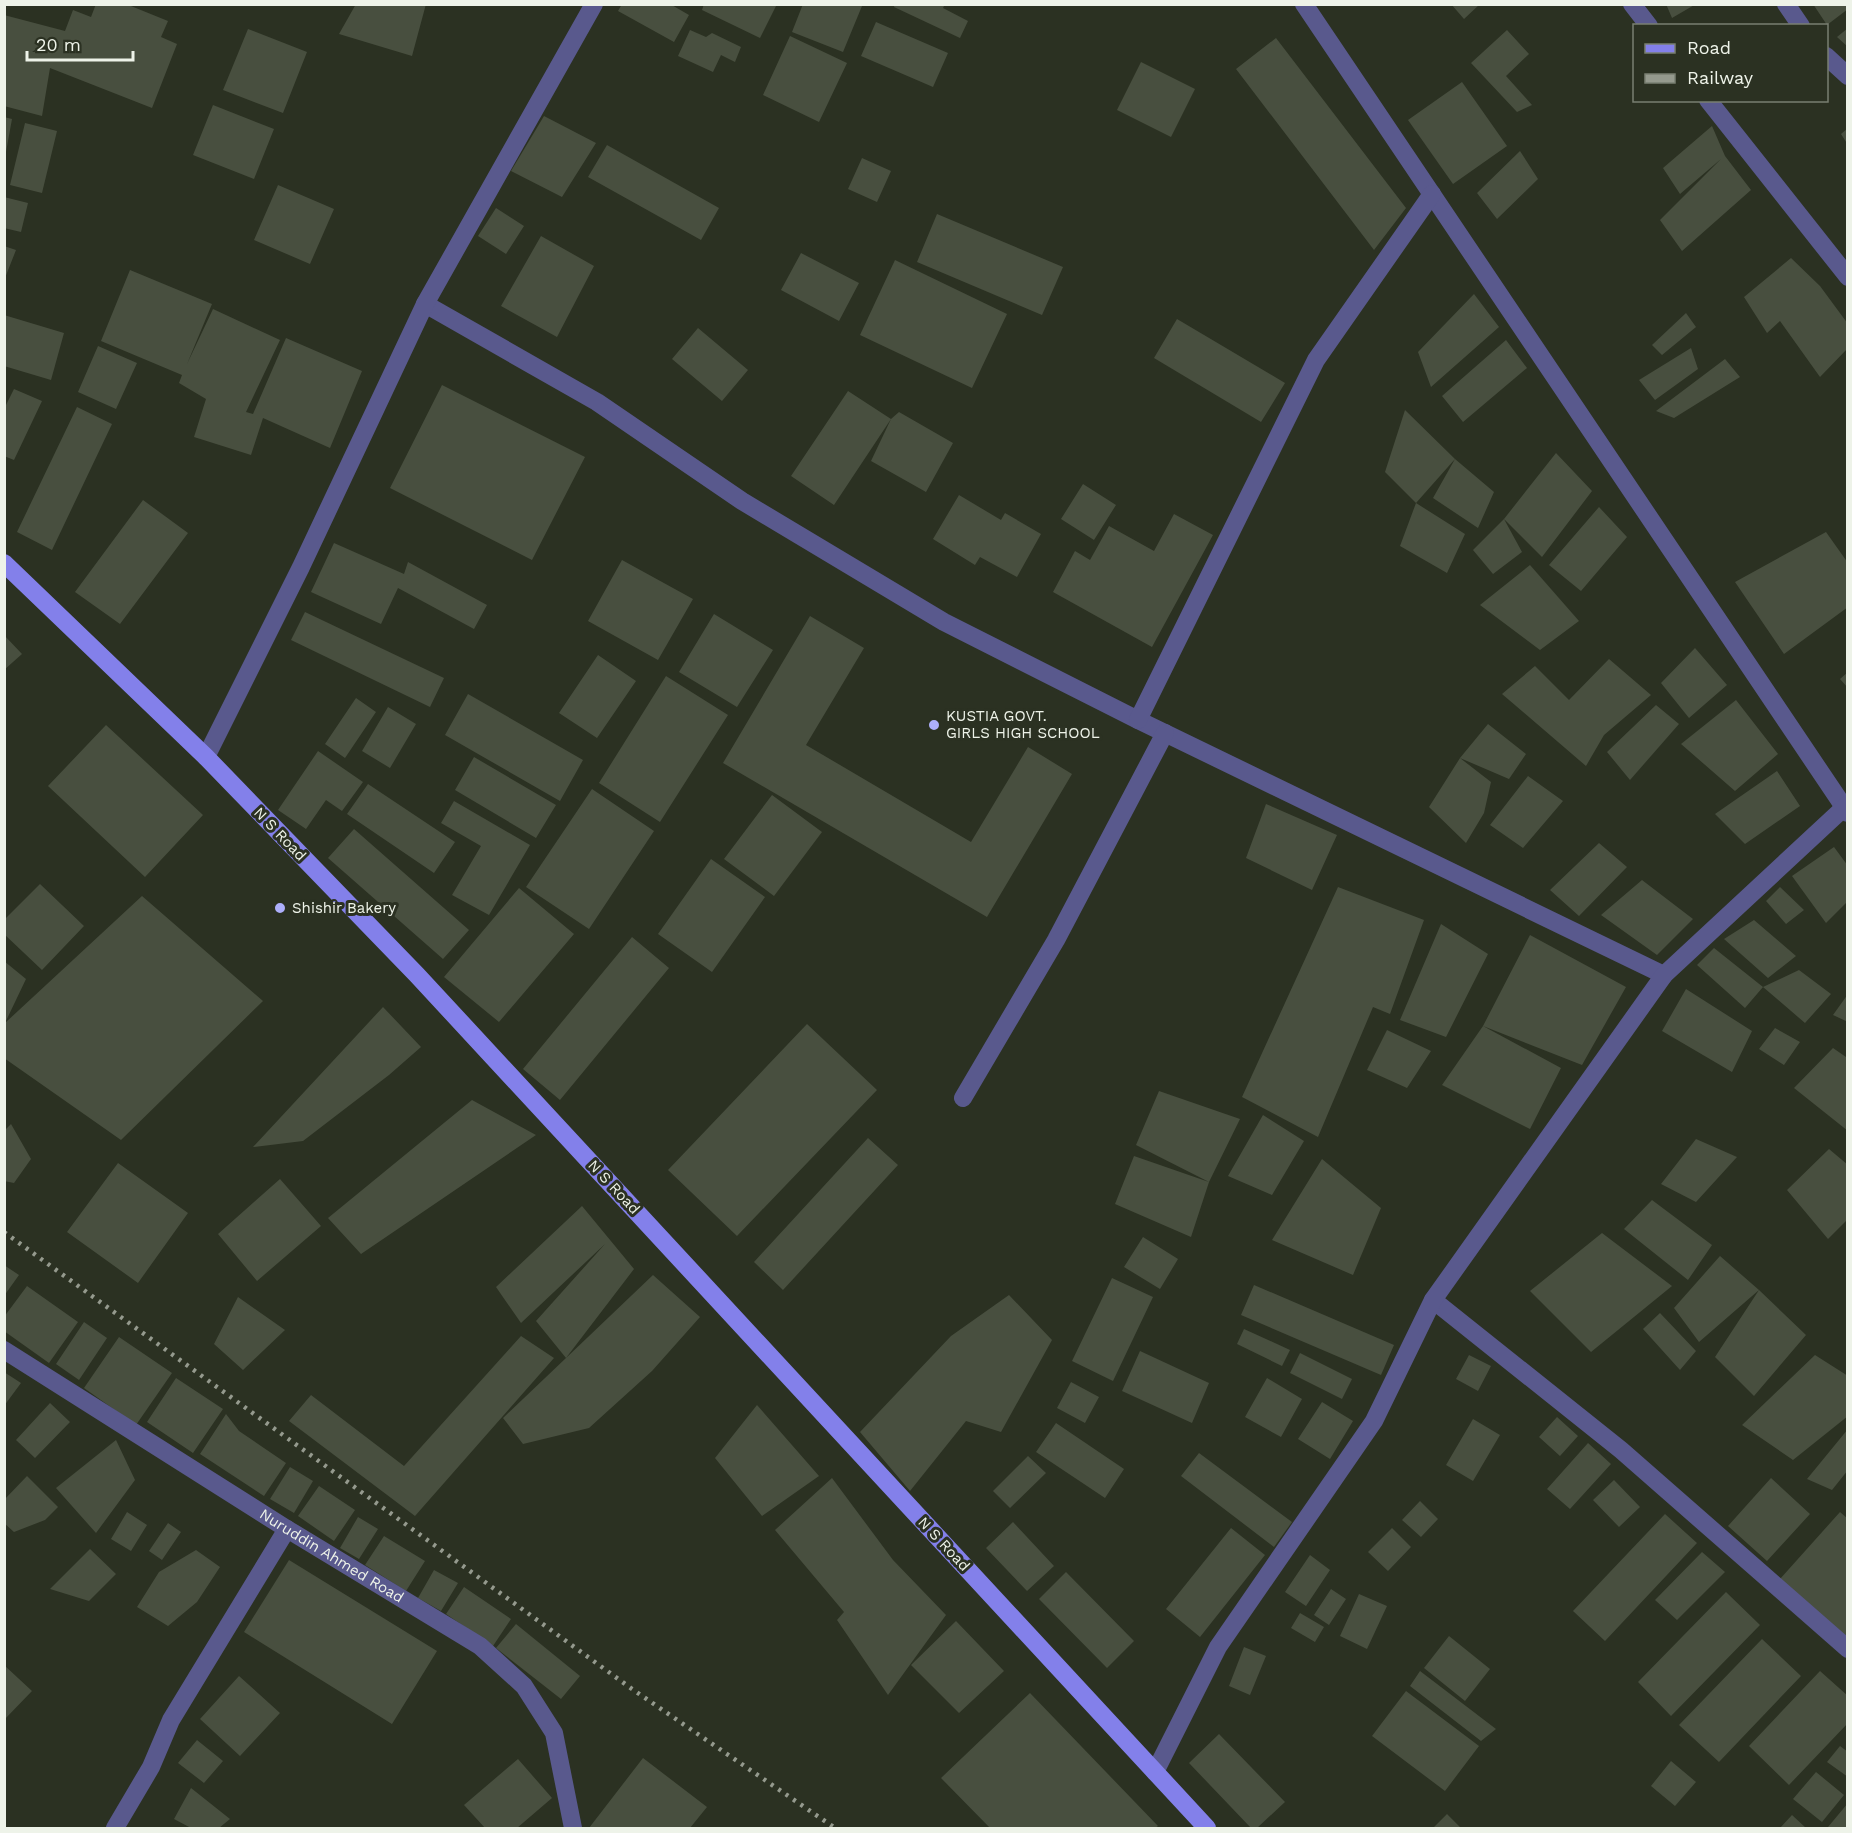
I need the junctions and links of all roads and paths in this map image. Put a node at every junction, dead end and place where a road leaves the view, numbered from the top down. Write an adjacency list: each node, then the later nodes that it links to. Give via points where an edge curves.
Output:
1 (594, 4): 12 (street)
2 (1304, 4): 10 (street)
3 (1632, 4): 5 (street)
4 (1786, 4): 6 (street)
5 (1647, 24)
6 (1801, 24)
7 (1828, 57): 8 (street)
8 (1848, 76)
9 (1710, 102): 11 (street)
10 (1432, 194): 14 (street, via 1316,360); 17 (street)
11 (1848, 277)
12 (425, 304): 14 (street, via 597,402 742,501 945,622); 16 (street)
13 (4, 563): 16 (main road, N S Road)
14 (1138, 720): 15 (street)
15 (1165, 733): 18 (street); 19 (street, via 1056,939)
16 (206, 757): 24 (main road, N S Road, via 417,975)
17 (1846, 808): 18 (street)
18 (1664, 975): 20 (street)
19 (963, 1098)
20 (1433, 1300): 23 (street, via 1621,1450); 24 (street, via 1374,1421 1218,1647)
21 (4, 1350): 22 (street, Nuruddin Ahmed Road)
22 (287, 1529): 25 (street, via 171,1720 151,1767); 26 (street, Nuruddin Ahmed Road, via 480,1646 525,1686 554,1733)
23 (1848, 1648)
24 (1155, 1772): 27 (main road, N S Road)
25 (115, 1828)
26 (573, 1828)
27 (1207, 1828)

